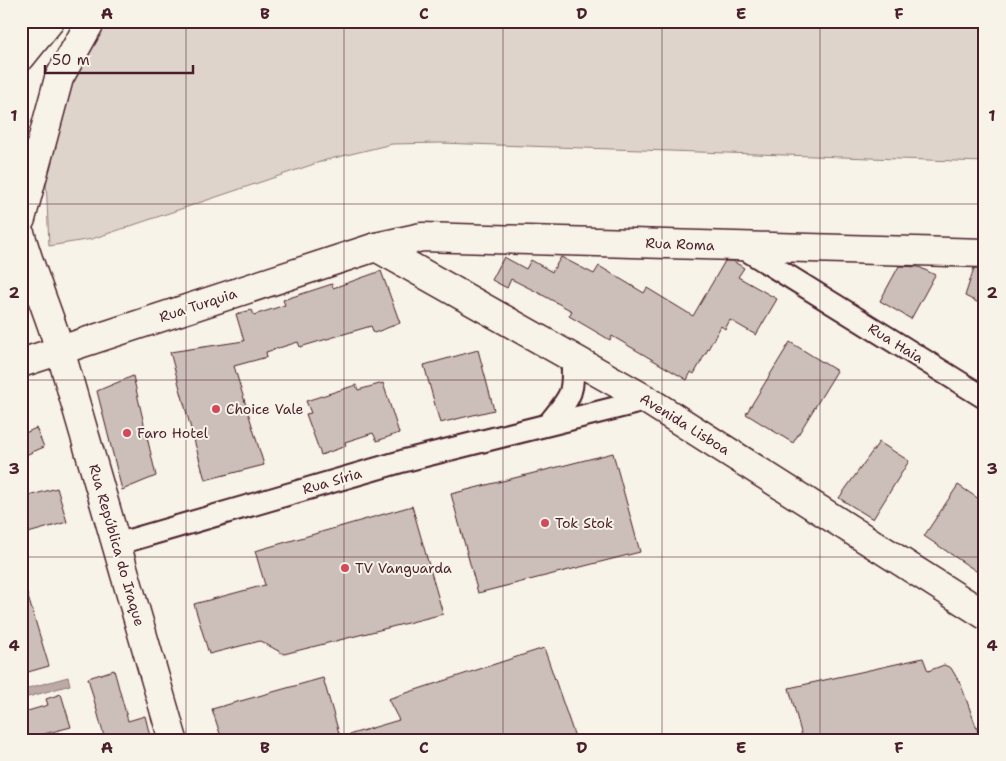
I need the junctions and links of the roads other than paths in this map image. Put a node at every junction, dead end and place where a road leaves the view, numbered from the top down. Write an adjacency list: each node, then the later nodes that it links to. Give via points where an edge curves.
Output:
1 (50, 21): 3 (main road)
2 (91, 21): 4 (main road, via 59,78)
3 (21, 57)
4 (21, 219)
5 (21, 236): 11 (main road, Rua República do Iraque)
6 (740, 246): 7 (main road, Rua Roma, via 422,237); 8 (main road, Rua Roma); 10 (street, Rua Haia)
7 (376, 247): 11 (main road, Rua Turquia); 12 (main road, Avenida Lisboa)
8 (810, 247): 9 (main road, Rua Roma); 10 (street, via 801,262 801,275)
9 (985, 253)
10 (808, 288): 14 (street, Rua Haia)
11 (60, 350): 13 (main road, Rua Turquia); 17 (main road, Rua República do Iraque)
12 (572, 358): 15 (main road, Avenida Lisboa); 16 (street, via 573,386 568,401)
13 (21, 363)
14 (985, 398)
15 (647, 400): 16 (street, Rua Síria); 18 (main road, Avenida Lisboa)
16 (549, 423): 17 (street, Rua Síria, via 312,486)
17 (117, 544): 19 (main road, Rua República do Iraque)
18 (985, 615)
19 (173, 740)

